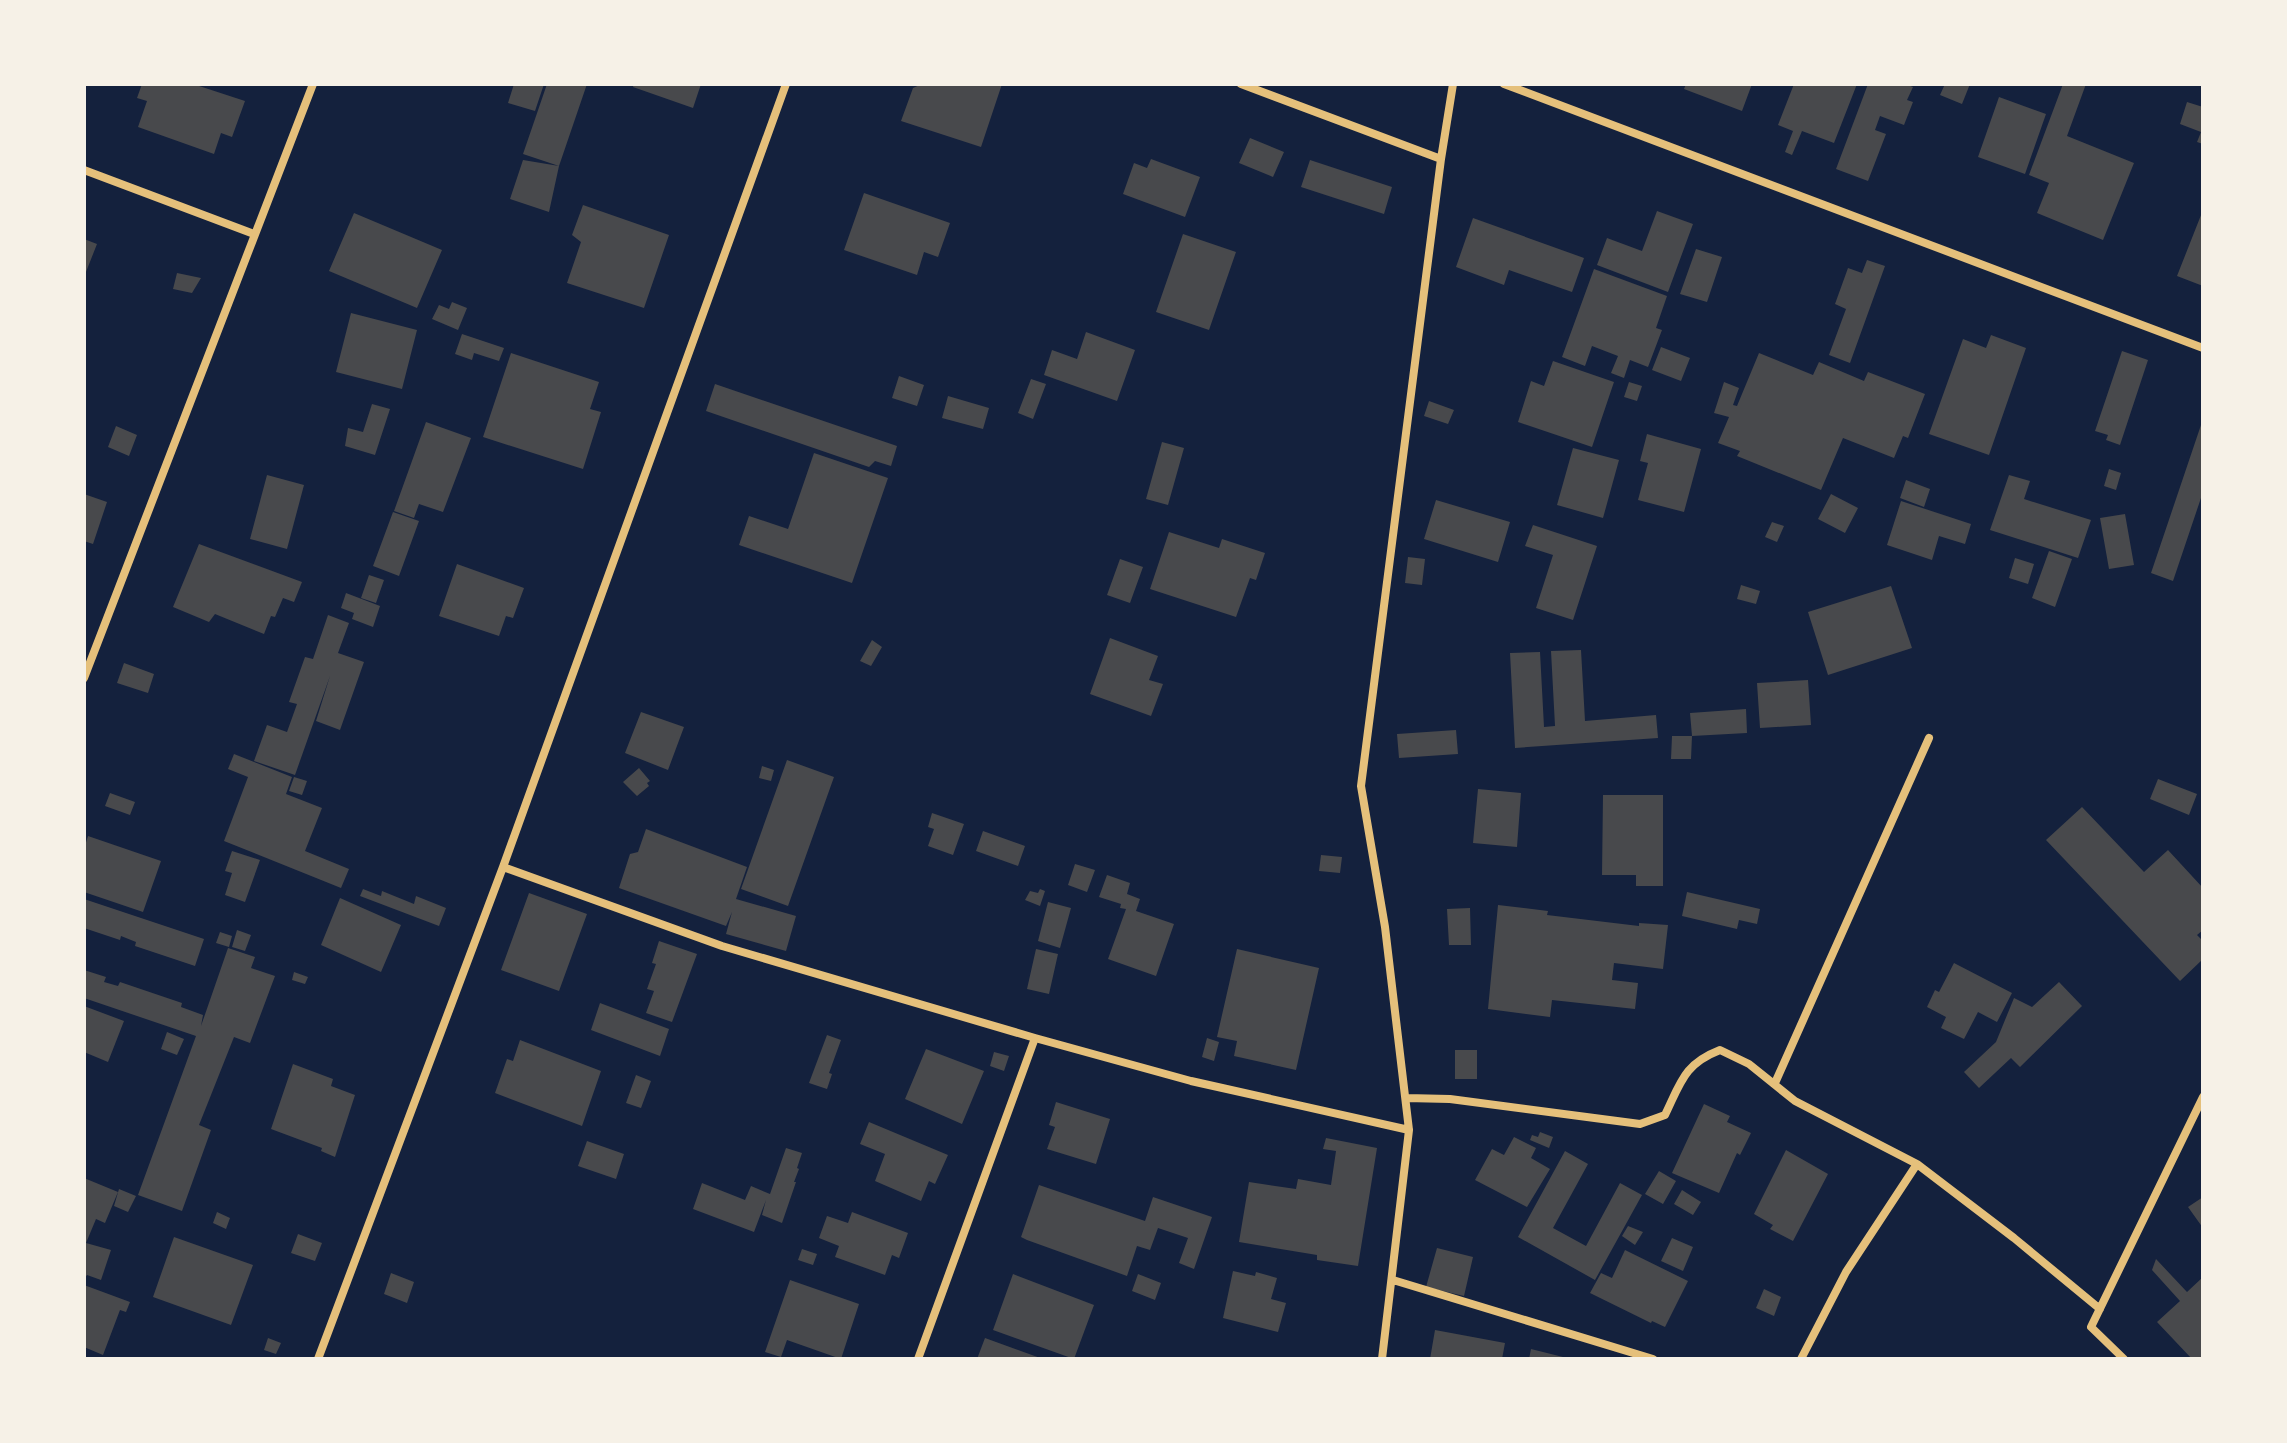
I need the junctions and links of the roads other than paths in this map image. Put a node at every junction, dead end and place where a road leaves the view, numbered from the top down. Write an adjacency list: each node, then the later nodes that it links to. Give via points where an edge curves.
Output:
1 (313, 84): 8 (street)
2 (786, 84): 14 (street)
3 (1241, 84): 6 (street)
4 (1453, 84): 6 (street)
5 (1504, 84): 9 (street)
6 (1441, 159): 18 (street, via 1361,786)
7 (84, 170): 8 (street)
8 (254, 234): 11 (street)
9 (2203, 348)
10 (84, 647): 11 (street)
11 (94, 651): 12 (street)
12 (84, 678)
13 (1929, 738): 16 (street)
14 (503, 867): 15 (street, via 722,946); 24 (street)
15 (1035, 1038): 19 (street, via 1191,1081); 25 (street)
16 (1775, 1083): 18 (street, via 1720,1050 1697,1058 1665,1115 1640,1124); 20 (street, via 1817,1114)
17 (2203, 1097): 22 (street)
18 (1406, 1098): 19 (street)
19 (1409, 1130): 21 (street)
20 (1917, 1164): 22 (street); 28 (street, via 1846,1272)
21 (1393, 1280): 23 (street); 26 (street)
22 (2100, 1309): 29 (street, via 2091,1327)
23 (1627, 1355): 27 (street)
24 (318, 1359)
25 (918, 1359)
26 (1382, 1359)
27 (1653, 1359)
28 (1801, 1359)
29 (2124, 1359)

